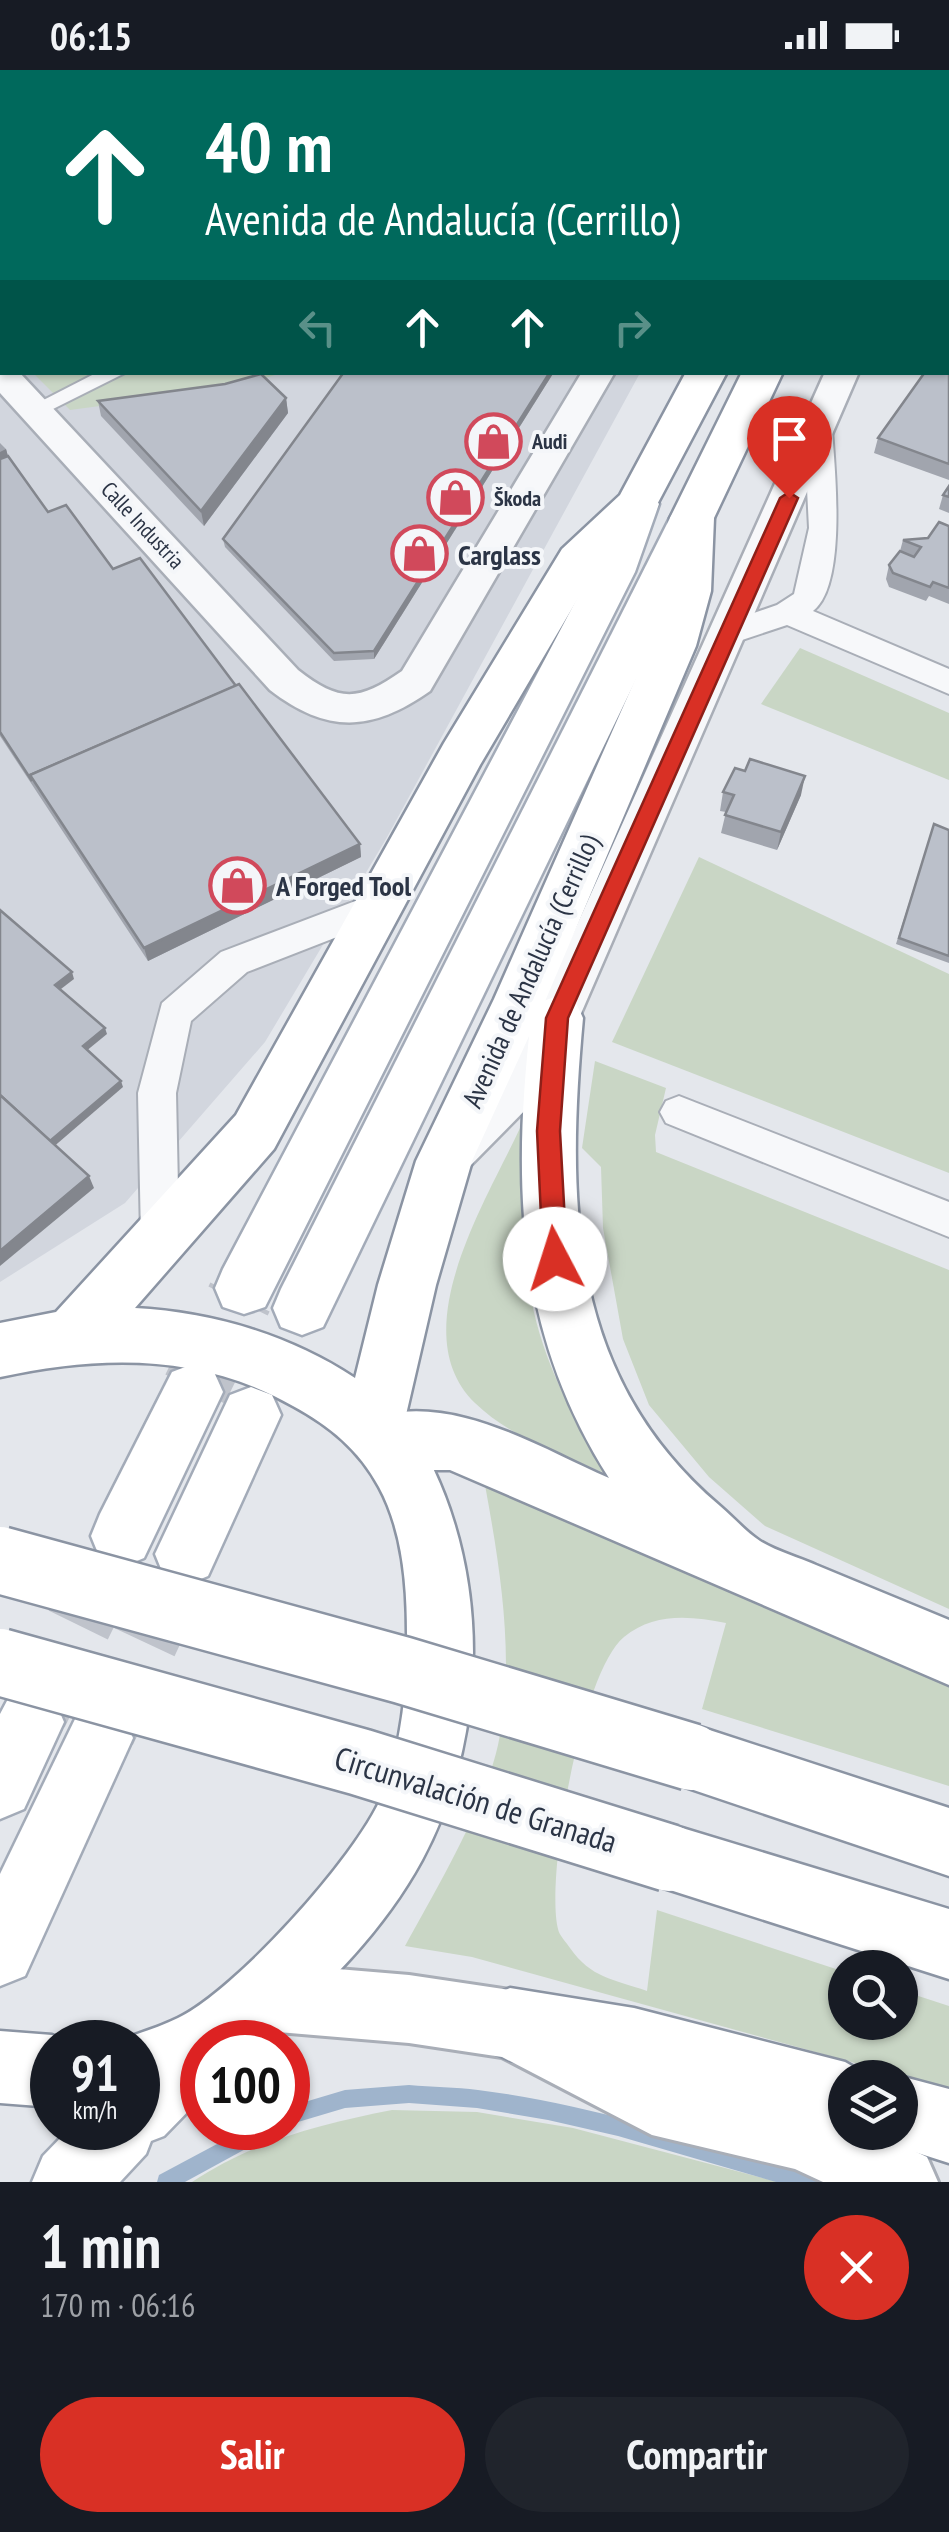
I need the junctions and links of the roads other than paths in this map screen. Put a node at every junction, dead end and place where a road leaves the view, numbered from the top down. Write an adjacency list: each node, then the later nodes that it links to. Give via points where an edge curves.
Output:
1 (3, 375): 7 (street, Calle Industria)
2 (111, 375): 7 (street)
3 (597, 375): 7 (street, Calle Industria, via 416,681 385,704 343,710 306,699 284,680)
4 (705, 375): 9 (main road)
5 (762, 375): 10 (main road, Avenida de Andalucía (Cerrillo))
6 (841, 375): 8 (street, Avenida de Andalucía (Cerrillo))
7 (36, 409)
8 (818, 430): 11 (street, via 824,528); 12 (street, Avenida de Andalucía (Cerrillo))
9 (638, 504): 15 (main road, via 578,560); 21 (main road, via 612,572)
10 (692, 518): 18 (main road, Avenida de Andalucía (Cerrillo), via 688,591 673,646); 22 (main road, Avenida de Andalucía (Cerrillo))
11 (798, 606): 12 (street); 13 (street); 14 (street)
12 (730, 633): 16 (street, Avenida de Andalucía (Cerrillo))
13 (949, 660)
14 (949, 682)
15 (379, 906): 20 (main road, via 255,1132); 20 (street, via 234,962 175,1014 157,1093)
16 (557, 1018): 18 (street, Avenida de Andalucía (Cerrillo), via 520,1086); 31 (main road, via 548,1131 563,1314 591,1392 641,1472)
17 (679, 1112): 19 (street)
18 (444, 1161): 27 (main road, Avenida de Andalucía (Cerrillo), via 407,1285)
19 (949, 1220)
20 (160, 1236): 23 (main road)
21 (244, 1288)
22 (302, 1308)
23 (74, 1333): 24 (main road); 27 (main road, via 166,1334 252,1354 307,1380)
24 (0, 1350)
25 (193, 1392): 28 (main road)
26 (251, 1415): 29 (main road)
27 (380, 1434): 31 (main road, via 452,1441); 40 (main road, via 430,1531 441,1638 433,1738 398,1837 334,1926)
28 (122, 1536)
29 (186, 1554)
30 (0, 1560): 37 (main road, bridge, via 402,1670)
31 (740, 1565): 32 (main road)
32 (949, 1653)
33 (0, 1662): 38 (main road, Circunvalación de Granada, bridge, via 360,1762)
34 (31, 1722): 36 (main road)
35 (100, 1738): 39 (main road)
36 (0, 1785)
37 (949, 1842)
38 (949, 1944)
39 (0, 1951)
40 (266, 1997): 41 (main road); 42 (main road)
41 (236, 2020)
42 (510, 2024): 47 (main road, via 634,2044); 52 (main road, via 652,2100 802,2136)
43 (0, 2067): 44 (main road)
44 (30, 2069)
45 (180, 2069): 46 (main road)
46 (160, 2088)
47 (828, 2095)
48 (918, 2118): 49 (main road)
49 (949, 2126)
50 (99, 2150): 51 (main road)
51 (69, 2182)
52 (902, 2182)

